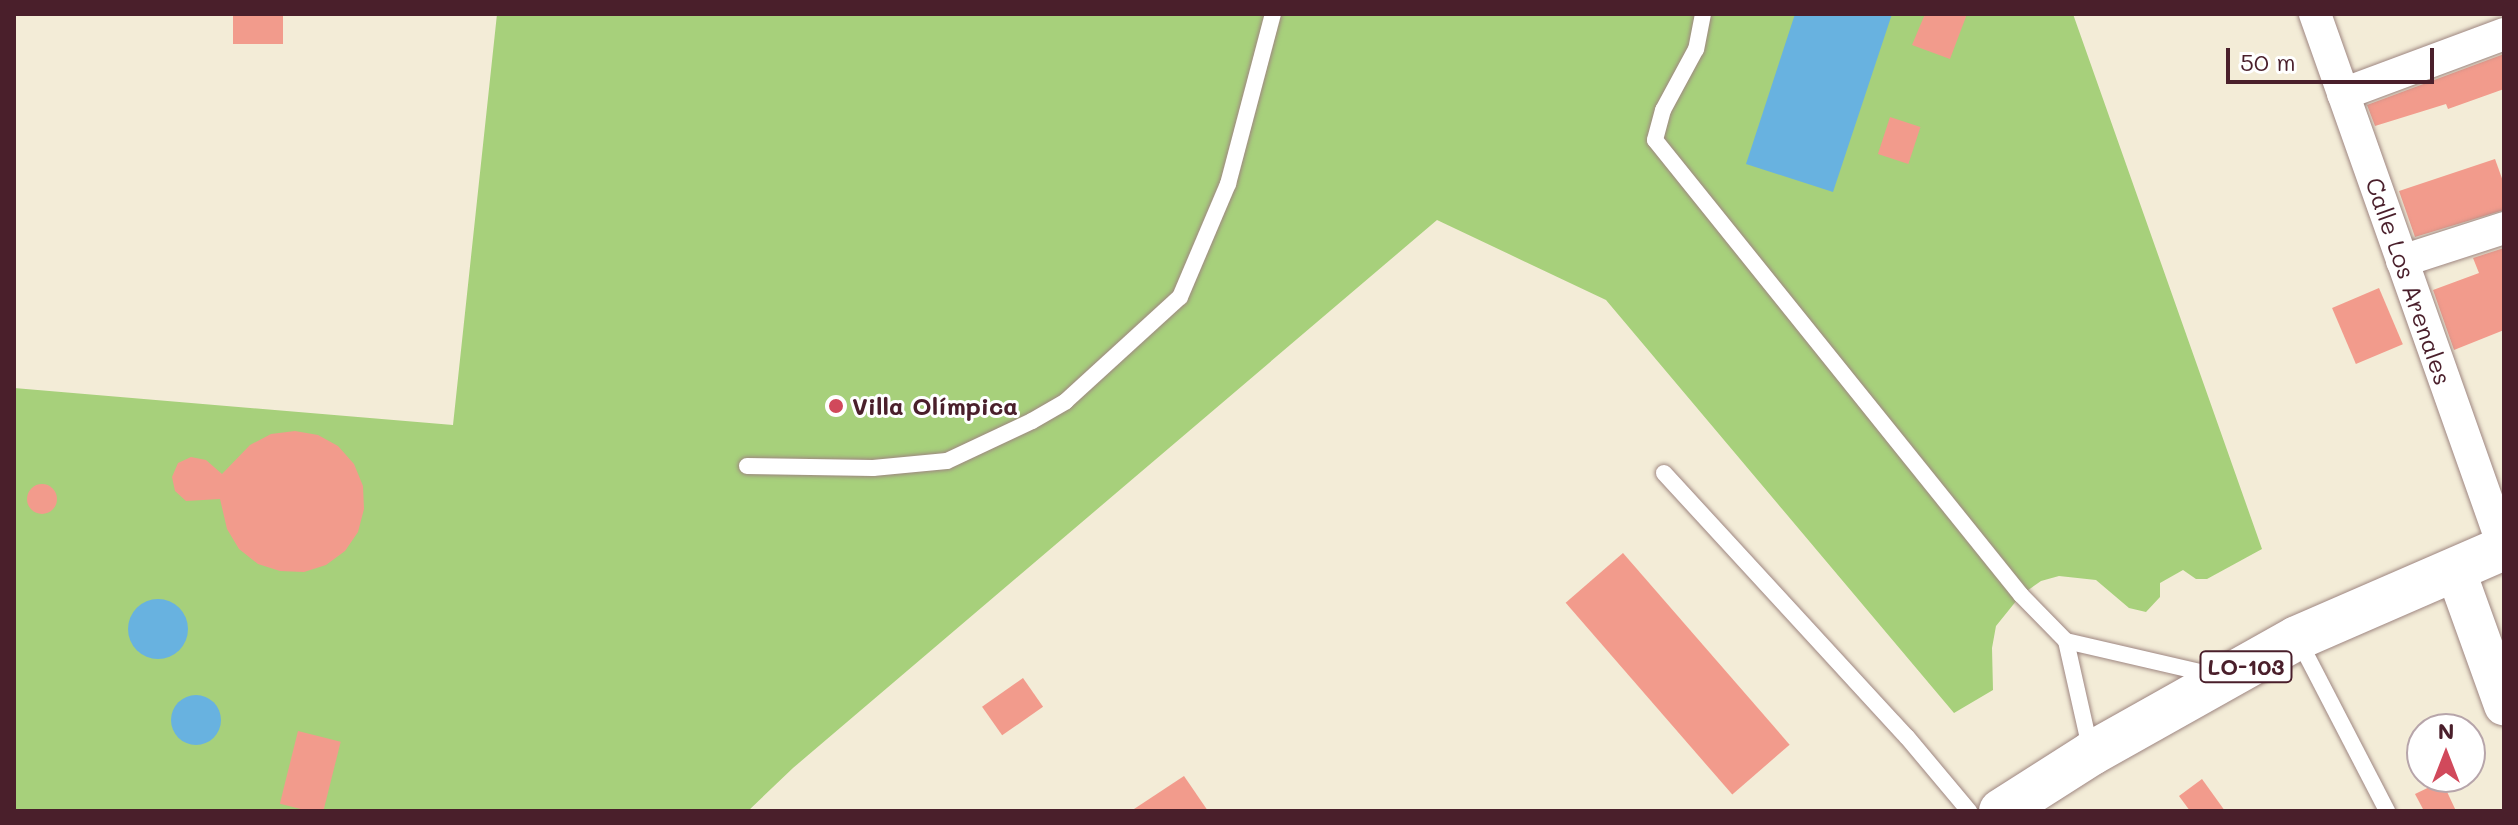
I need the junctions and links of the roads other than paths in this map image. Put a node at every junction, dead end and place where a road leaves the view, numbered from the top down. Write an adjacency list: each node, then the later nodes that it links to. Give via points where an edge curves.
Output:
1 (1273, 14): 8 (lane, via 1228,184 1180,297 1066,401 947,461 873,468)
2 (1703, 14): 13 (lane, via 1696,49 1677,78 1655,140 2021,595)
3 (2315, 14): 5 (street, Calle Los Arenales)
4 (2504, 34): 5 (street)
5 (2343, 94): 7 (street, Calle Los Arenales)
6 (2504, 228): 7 (street)
7 (2402, 261): 10 (street, Calle Los Arenales)
8 (747, 466)
9 (1664, 473): 17 (lane)
10 (2504, 548): 11 (main road, LO-103)
11 (2455, 569): 12 (main road, LO-103); 15 (street)
12 (2297, 638): 14 (main road, LO-103); 19 (lane)
13 (2066, 641): 14 (lane); 16 (lane)
14 (2226, 678): 16 (main road, LO-103)
15 (2504, 705)
16 (2092, 753): 18 (main road, LO-103)
17 (1969, 811)
18 (2001, 811)
19 (2387, 811)

